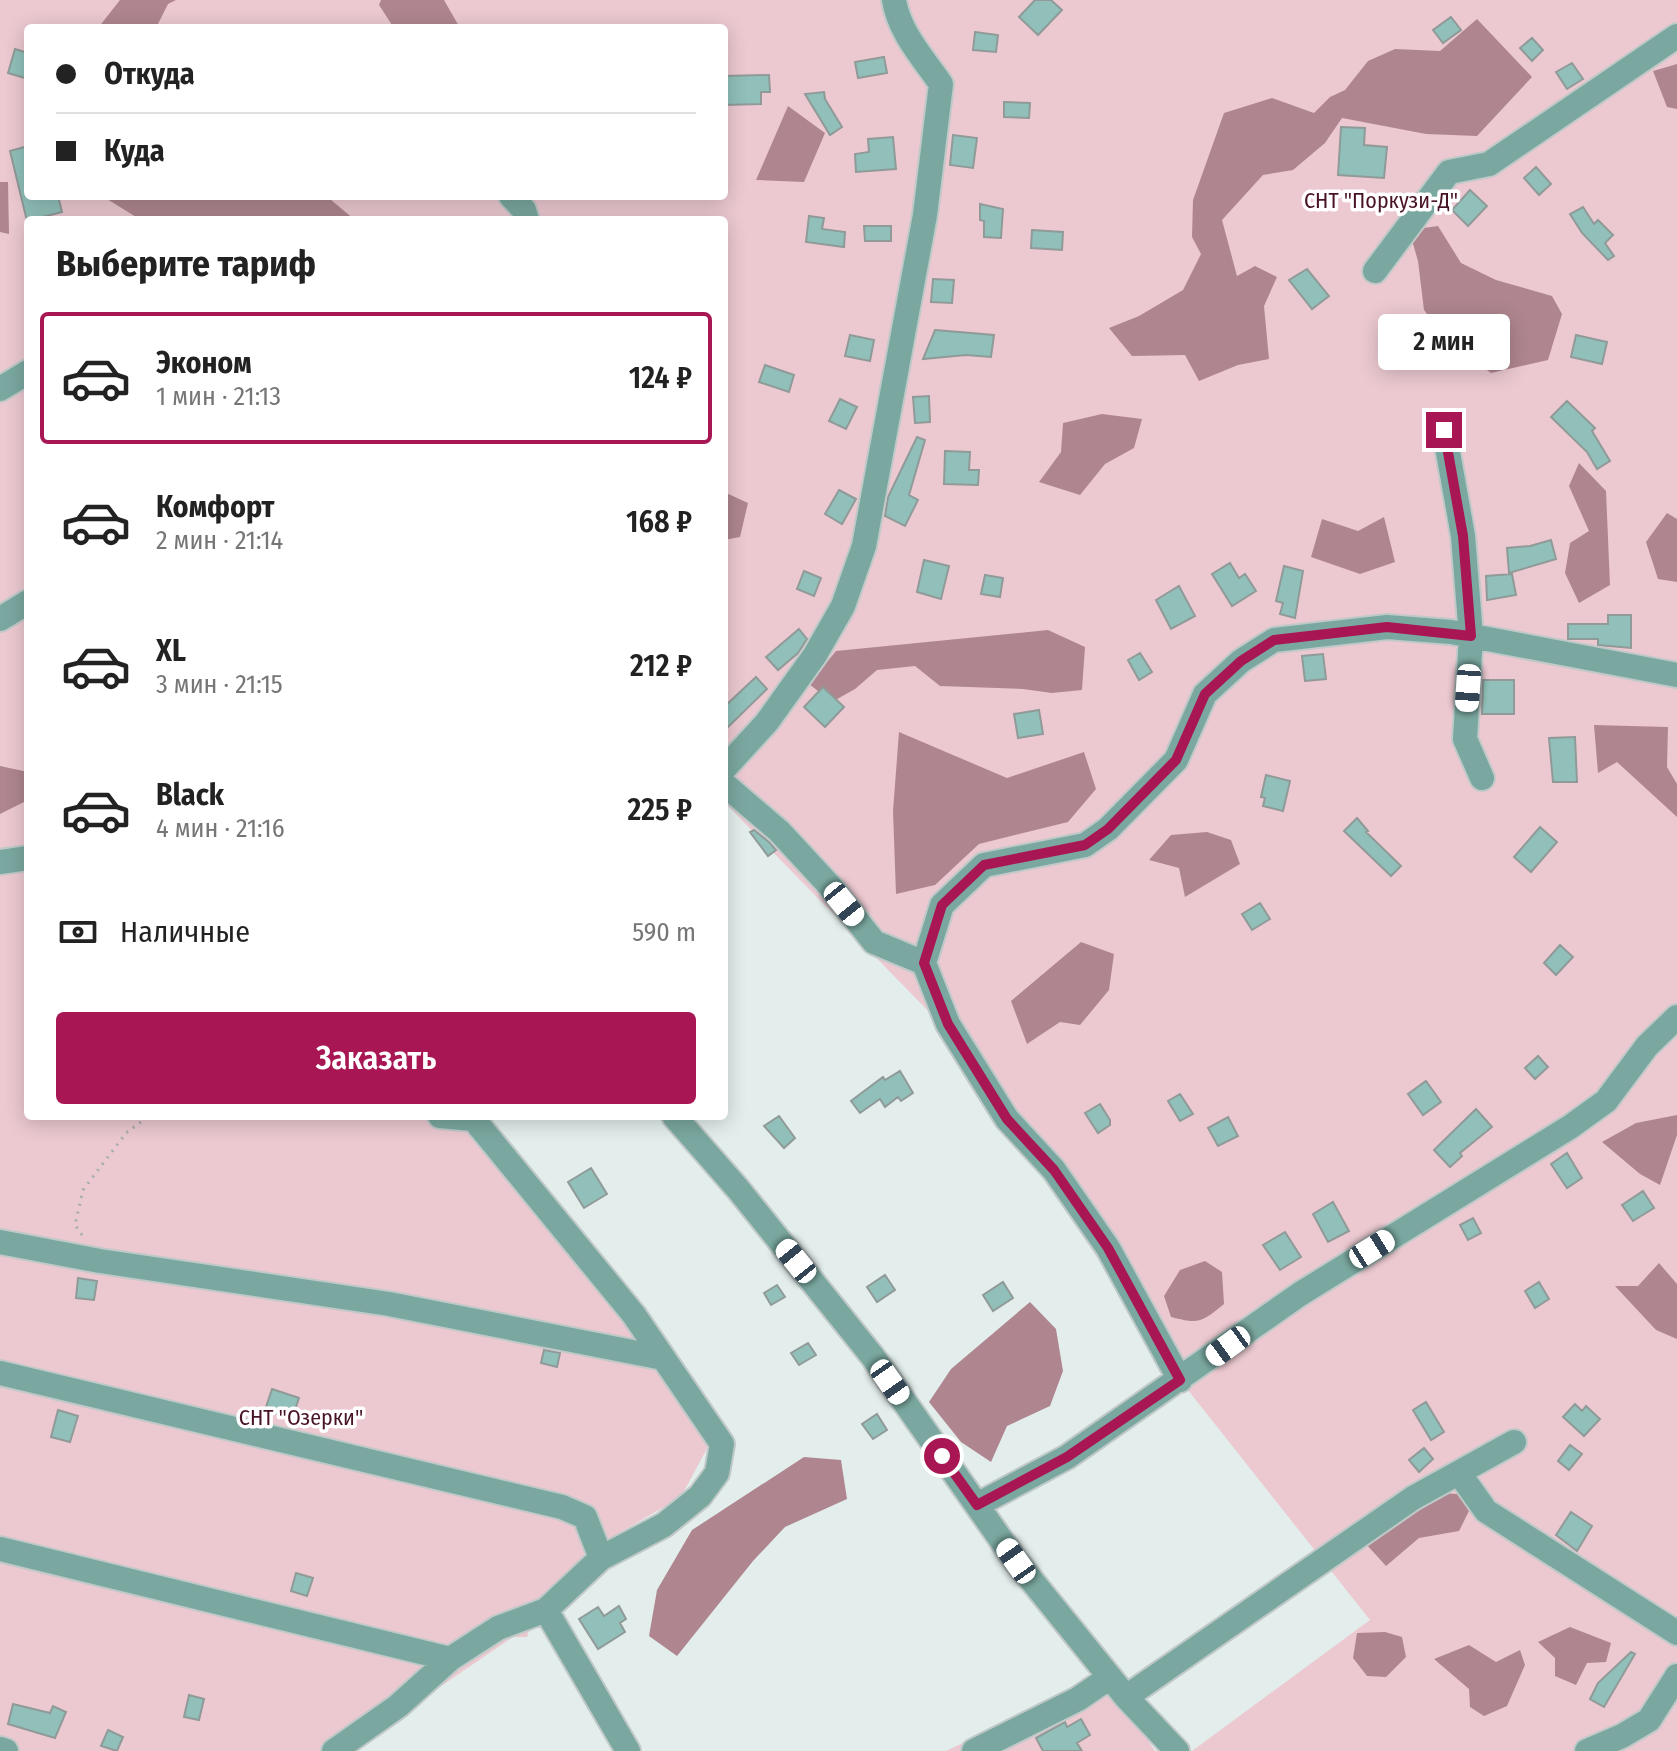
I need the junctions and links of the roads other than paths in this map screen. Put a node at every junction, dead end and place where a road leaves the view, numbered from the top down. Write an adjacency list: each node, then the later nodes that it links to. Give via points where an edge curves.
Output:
1 (894, 0): 11 (street, via 906,33 941,84 925,215 864,546 843,606 815,655 767,722)
2 (1677, 36): 3 (street, via 1489,164 1449,172)
3 (1375, 271)
4 (24, 374): 5 (street)
5 (0, 389)
6 (1444, 430): 9 (street, via 1463,536)
7 (24, 604): 8 (street)
8 (0, 619)
9 (1471, 636): 10 (street); 12 (street, via 1465,739); 16 (street, via 1387,627 1274,640 1205,694 1176,760 1108,829 1085,845 984,865 942,905)
10 (1677, 675)
11 (728, 765)
12 (1482, 778)
13 (728, 787): 16 (street, via 779,831 874,942)
14 (24, 859): 15 (street)
15 (0, 862)
16 (924, 963): 23 (street, via 948,1024 1007,1119 1054,1170 1108,1248)
17 (1677, 1017): 23 (street, via 1647,1046 1606,1101 1300,1294)
18 (474, 1120): 21 (street, via 634,1315)
19 (678, 1120): 26 (street, via 873,1357)
20 (0, 1242): 21 (street, via 389,1304)
21 (663, 1358): 28 (street, via 722,1444 717,1473 700,1496 664,1525)
22 (0, 1373): 28 (street, via 562,1507 585,1517)
23 (1180, 1380): 26 (street, via 1067,1457)
24 (1514, 1442): 25 (street)
25 (1459, 1473): 30 (street, via 1486,1511); 34 (street, via 1413,1498)
26 (977, 1505): 33 (street)
27 (0, 1549): 31 (street)
28 (601, 1558): 29 (street)
29 (546, 1610): 31 (street, via 498,1628); 38 (street)
30 (1677, 1633)
31 (450, 1659): 37 (street, via 398,1706)
32 (1677, 1676): 41 (street, via 1649,1720)
33 (1110, 1677): 34 (street); 39 (street, via 1078,1699)
34 (1126, 1697): 40 (street)
35 (0, 1749): 36 (street)
36 (6, 1751)
37 (334, 1751)
38 (628, 1751)
39 (974, 1751)
40 (1177, 1751)
41 (1587, 1751)

